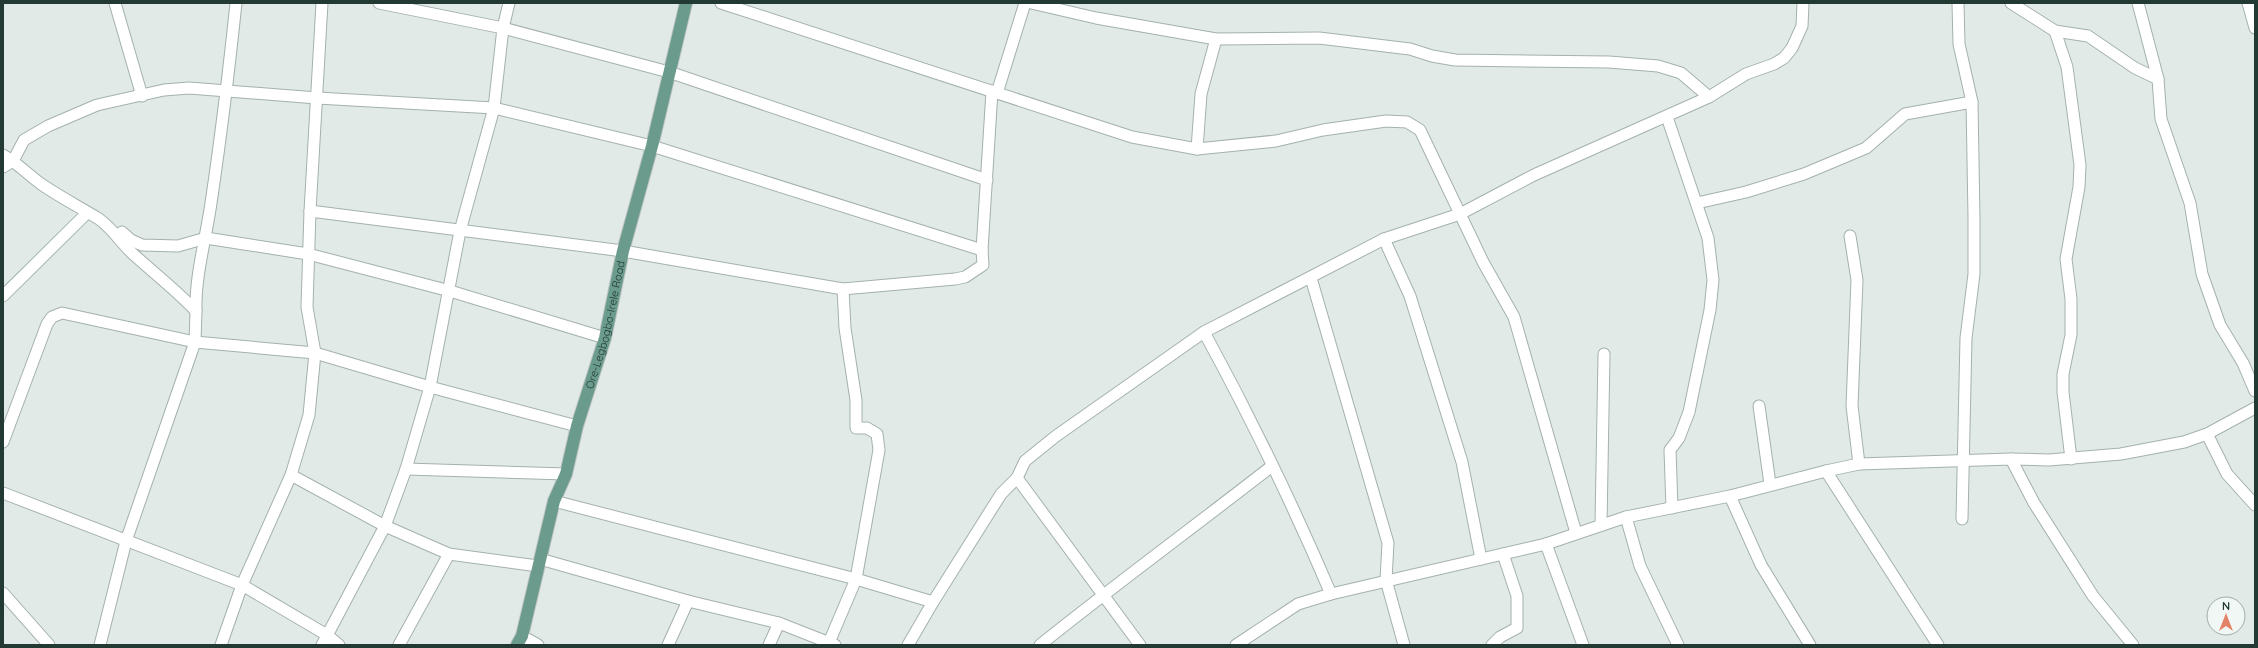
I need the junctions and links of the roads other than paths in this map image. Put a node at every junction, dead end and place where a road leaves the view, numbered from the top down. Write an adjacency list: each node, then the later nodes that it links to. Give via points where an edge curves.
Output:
1 (115, 3): 23 (street)
2 (236, 3): 21 (street)
3 (322, 3): 25 (street)
4 (379, 3): 15 (street)
5 (509, 3): 15 (street)
6 (686, 3): 19 (main road, Ore-Legbogbo-Irele Road)
7 (721, 3): 22 (street)
8 (1025, 3): 22 (street)
9 (1031, 3): 18 (street, via 1096,18)
10 (1803, 3): 24 (street, via 1802,26 1792,48 1784,58 1746,74)
11 (1958, 3): 26 (street, via 1959,44)
12 (2011, 3): 17 (street)
13 (2138, 3): 20 (street)
14 (2248, 3): 16 (street)
15 (503, 28): 19 (street); 27 (street)
16 (2255, 28)
17 (2055, 31): 20 (street, via 2088,36 2135,68); 65 (street, via 2067,67 2080,165 2079,188 2066,259 2071,299 2071,335 2063,374 2063,392)
18 (1216, 39): 24 (street, via 1319,38 1410,49 1455,60 1634,63 1658,66 1681,73); 30 (street, via 1201,94)
19 (669, 72): 29 (main road, Ore-Legbogbo-Irele Road); 34 (street)
20 (2158, 79): 58 (street, via 2161,119 2190,203 2202,274 2220,325 2243,363)
21 (227, 92): 23 (street, via 189,88 164,90); 25 (street); 42 (street)
22 (994, 92): 30 (street, via 1132,137); 34 (street)
23 (142, 96): 32 (street, via 97,105 48,126 24,140)
24 (1710, 97): 28 (street)
25 (317, 98): 27 (street); 36 (street)
26 (1972, 102): 35 (street, via 1905,114 1866,148 1804,174 1746,192); 66 (street, via 1974,274 1966,338)
27 (494, 108): 29 (street); 40 (street)
28 (1667, 117): 35 (street); 38 (street, via 1534,175)
29 (652, 146): 44 (street); 45 (main road, Ore-Legbogbo-Irele Road)
30 (1197, 149): 38 (street, via 1276,141 1323,130 1386,121 1407,122 1420,130)
31 (3, 155): 32 (street)
32 (13, 160): 33 (street); 37 (street, via 25,173)
33 (3, 167)
34 (987, 180): 44 (street)
35 (1698, 203): 79 (street, via 1708,238 1713,280 1710,310 1689,412 1670,450)
36 (310, 211): 40 (street); 46 (street)
37 (87, 213): 39 (street); 50 (street)
38 (1460, 214): 43 (street); 84 (street, via 1514,317)
39 (99, 219): 42 (street, via 142,245 178,246); 51 (street)
40 (460, 231): 45 (street); 49 (street)
41 (1850, 236): 67 (street, via 1857,280 1852,406)
42 (206, 238): 46 (street); 51 (street, via 196,290)
43 (1384, 239): 47 (street); 89 (street, via 1410,296 1462,462)
44 (982, 250): 48 (street, via 983,265 965,276)
45 (623, 251): 48 (street); 53 (main road, Ore-Legbogbo-Irele Road)
46 (308, 254): 49 (street); 55 (street, via 307,308)
47 (1312, 278): 52 (street); 92 (street, via 1388,543)
48 (843, 289): 91 (street, via 845,328 856,400 856,428 872,430 879,439)
49 (450, 291): 53 (street); 57 (street)
50 (3, 296)
51 (196, 311): 54 (street)
52 (1204, 332): 68 (street); 73 (street, via 1056,436 1025,461)
53 (605, 338): 61 (main road, Ore-Legbogbo-Irele Road)
54 (195, 342): 55 (street); 63 (street, via 62,313 52,317 47,324); 85 (street)
55 (315, 354): 57 (street); 72 (street, via 309,415)
56 (1604, 354): 82 (street)
57 (430, 387): 61 (street); 69 (street)
58 (2255, 390)
59 (1759, 406): 74 (street)
60 (2255, 408): 62 (street)
61 (577, 426): 71 (main road, Ore-Legbogbo-Irele Road)
62 (2207, 434): 65 (street, via 2184,442 2121,454); 78 (street, via 2227,474)
63 (3, 442)
64 (2011, 459): 65 (street); 66 (street); 121 (street, via 2034,503 2093,596)
65 (2071, 459)
66 (1963, 460): 67 (street); 81 (street)
67 (1859, 464): 70 (street)
68 (1272, 466): 95 (street); 96 (street, via 1303,528)
69 (406, 469): 71 (street); 83 (street)
70 (1826, 471): 74 (street); 120 (street)
71 (566, 474): 77 (main road, Ore-Legbogbo-Irele Road)
72 (291, 475): 83 (street); 93 (street)
73 (1017, 478): 95 (street); 98 (street, via 1001,494)
74 (1770, 484): 76 (street)
75 (3, 493): 85 (street)
76 (1730, 496): 79 (street); 119 (street, via 1761,565)
77 (554, 501): 90 (main road, Ore-Legbogbo-Irele Road); 91 (street)
78 (2255, 505)
79 (1672, 508): 80 (street)
80 (1626, 517): 82 (street); 118 (street, via 1640,566)
81 (1962, 519)
82 (1601, 525): 84 (street)
83 (384, 526): 87 (street); 100 (street)
84 (1576, 533): 86 (street)
85 (126, 540): 93 (street); 104 (street)
86 (1546, 544): 88 (street); 117 (street)
87 (449, 554): 90 (street); 107 (street)
88 (1502, 554): 89 (street); 116 (street, via 1517,596 1517,628 1500,637)
89 (1481, 559): 92 (street)
90 (539, 563): 97 (street); 101 (main road, Ore-Legbogbo-Irele Road)
91 (856, 579): 98 (street); 102 (street)
92 (1386, 580): 96 (street); 115 (street)
93 (242, 585): 100 (street); 105 (street)
94 (3, 593): 103 (street)
95 (1103, 594): 112 (street); 113 (street)
96 (1330, 594): 114 (street, via 1298,604)
97 (688, 601): 99 (street); 109 (street)
98 (932, 602): 111 (street)
99 (779, 623): 102 (street); 110 (street)
100 (324, 640): 106 (street)
101 (520, 640): 108 (street)
102 (831, 644)
103 (49, 645)
104 (100, 645)
105 (221, 645)
106 (339, 645)
107 (399, 645)
108 (538, 645)
109 (668, 645)
110 (768, 645)
111 (908, 645)
112 (1040, 645)
113 (1140, 645)
114 (1236, 645)
115 (1404, 645)
116 (1492, 645)
117 (1583, 645)
118 (1678, 645)
119 (1810, 645)
120 (1938, 645)
121 (2133, 645)

